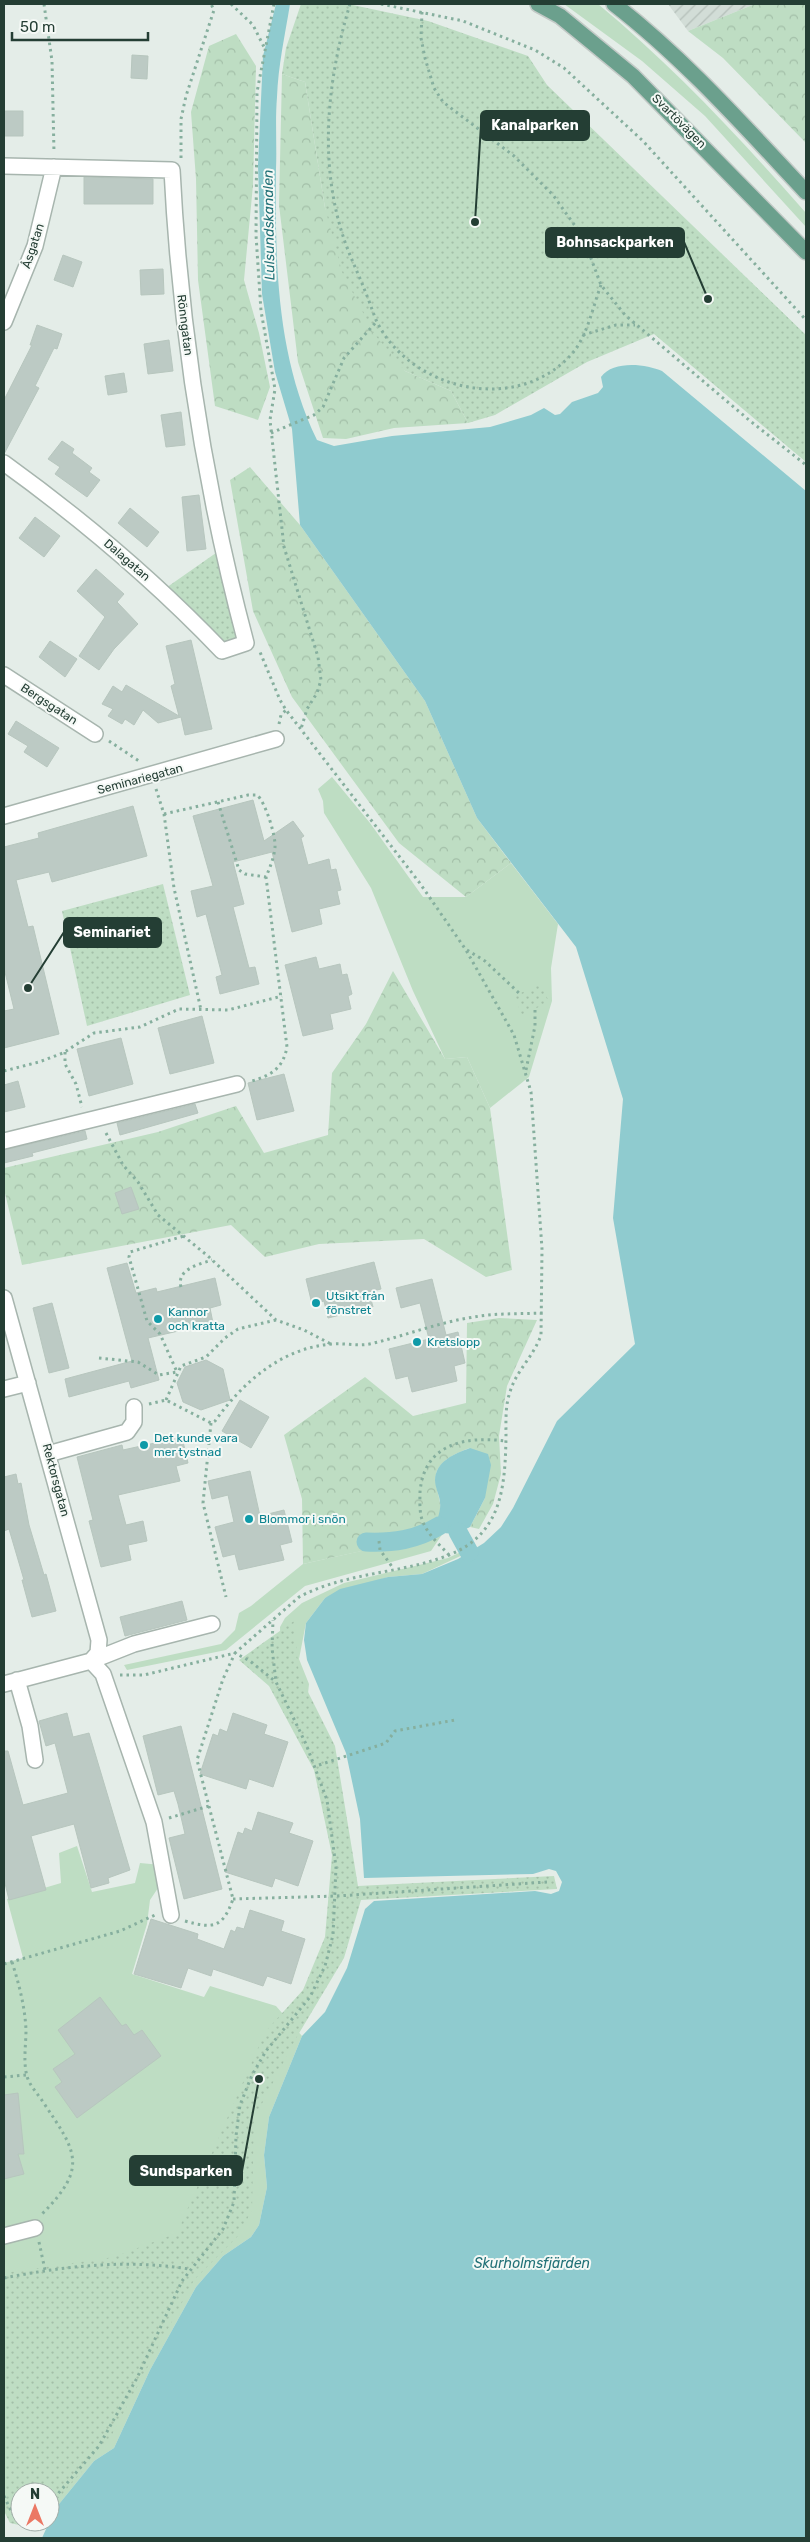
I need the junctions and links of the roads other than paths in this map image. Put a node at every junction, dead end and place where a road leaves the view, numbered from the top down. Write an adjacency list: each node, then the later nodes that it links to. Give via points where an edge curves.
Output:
1 (538, 4): 6 (main road, Svartövägen, via 560,16 633,76)
2 (614, 4): 5 (main road, via 643,26 715,96)
3 (4, 166): 4 (street)
4 (54, 167): 7 (street, Åsgatan, via 35,246); 9 (street, Rönngatan, via 172,170 180,294 205,462 230,583)
5 (806, 192)
6 (806, 252)
7 (4, 322)
8 (4, 463): 9 (street, Dalagatan, via 61,504 143,572 222,651)
9 (252, 646)
10 (4, 675): 11 (street, Bergsgatan)
11 (95, 734)
12 (276, 739): 13 (street, Seminariegatan)
13 (4, 816)
14 (237, 1084): 15 (street)
15 (4, 1141)
16 (4, 1298): 17 (street, Rektorsgatan)
17 (28, 1382): 18 (street); 20 (street, Rektorsgatan)
18 (4, 1389)
19 (134, 1407): 20 (street, via 134,1422 127,1432)
20 (48, 1454): 22 (street, Rektorsgatan, via 100,1640 98,1653)
21 (212, 1624): 22 (street, via 134,1644)
22 (91, 1662): 23 (street); 25 (street, via 103,1674 154,1822)
23 (10, 1682): 24 (street, via 30,1726)
24 (35, 1760)
25 (171, 1915)
26 (35, 2228): 27 (street)
27 (4, 2236)

